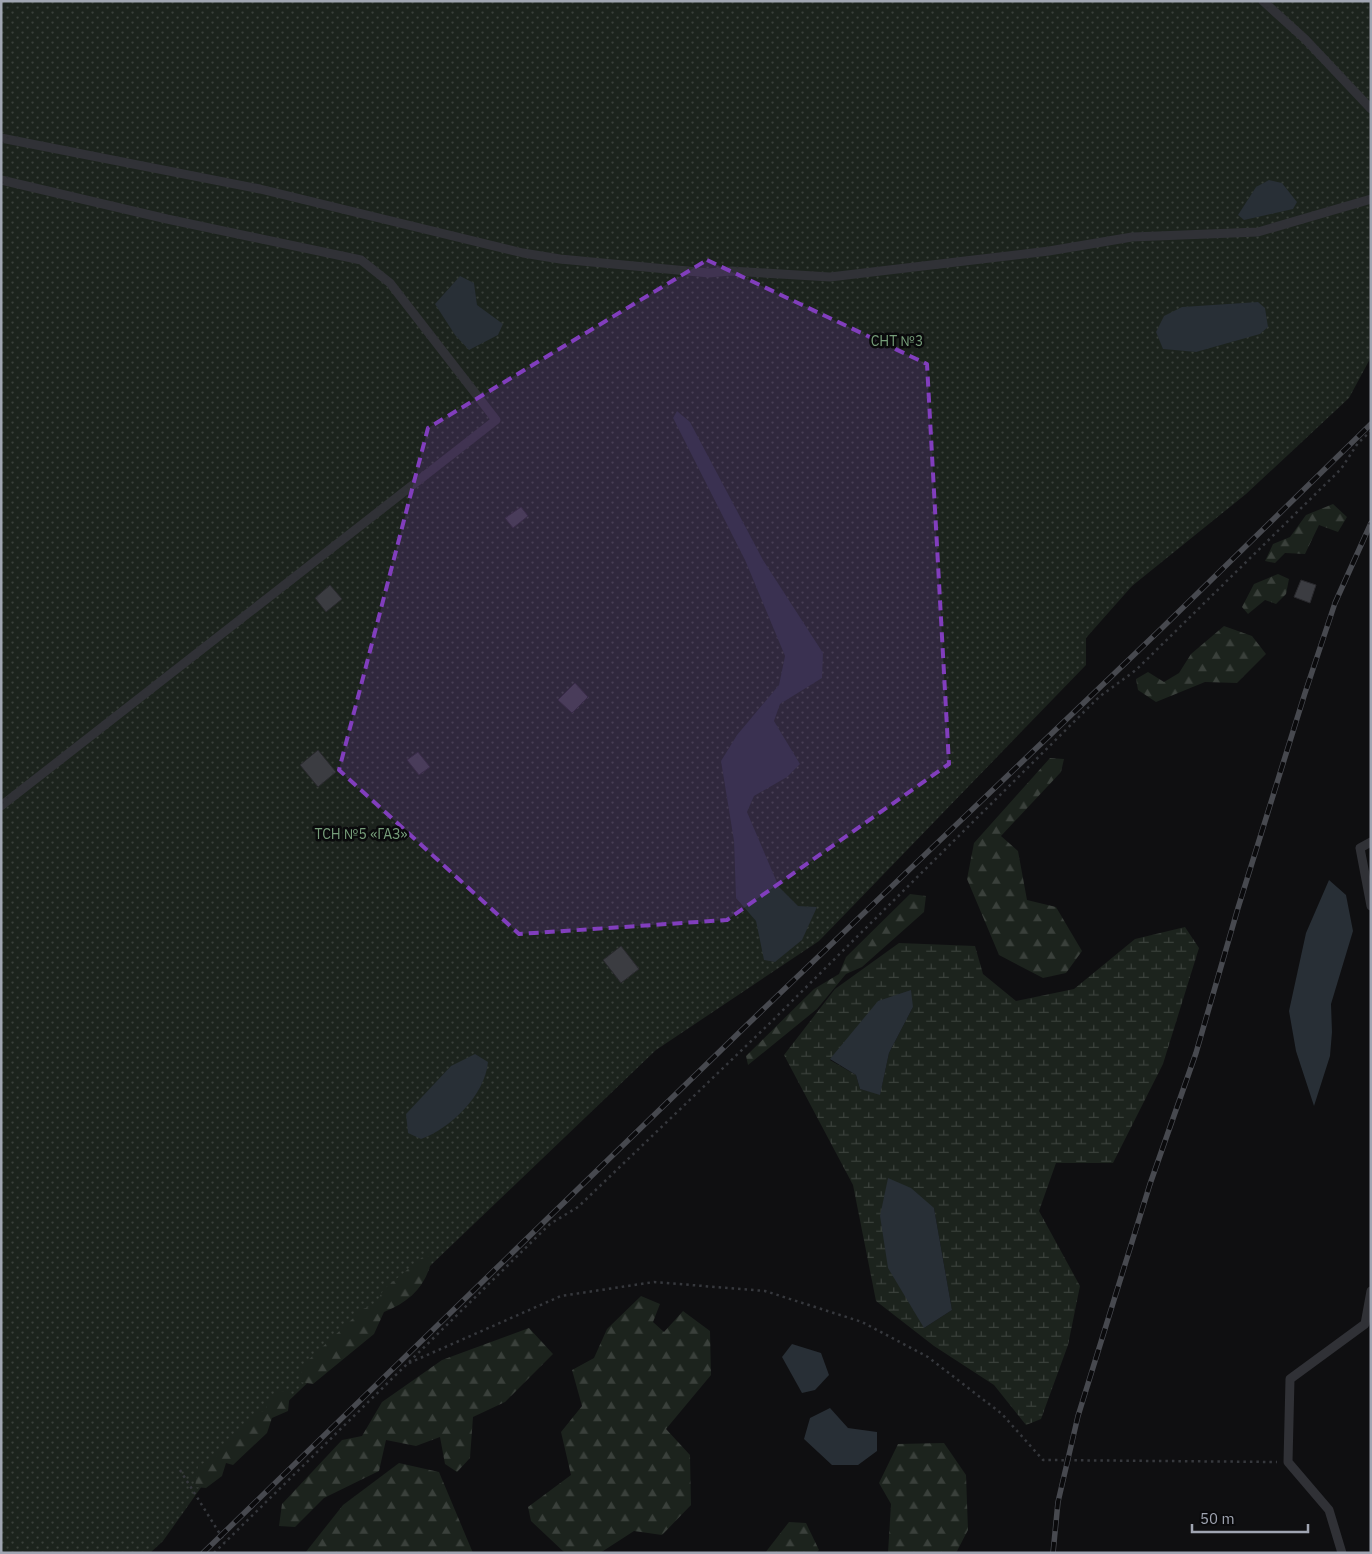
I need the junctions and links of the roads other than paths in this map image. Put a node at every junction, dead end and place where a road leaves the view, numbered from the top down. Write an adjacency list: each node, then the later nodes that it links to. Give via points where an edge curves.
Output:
1 (1263, 1): 2 (lane, via 1304,38)
2 (1371, 109)
3 (1, 138): 5 (lane, via 260,189 523,253 709,273 731,271 830,277 1049,251 1132,237 1258,232)
4 (1, 180): 6 (lane, via 361,260 390,283 496,420)
5 (1371, 199)
6 (1, 806)
7 (1371, 842): 8 (lane, via 1360,848)
8 (1371, 906)
9 (1371, 1291): 10 (lane, via 1365,1324 1290,1379 1288,1462 1329,1510)
10 (1342, 1553)

